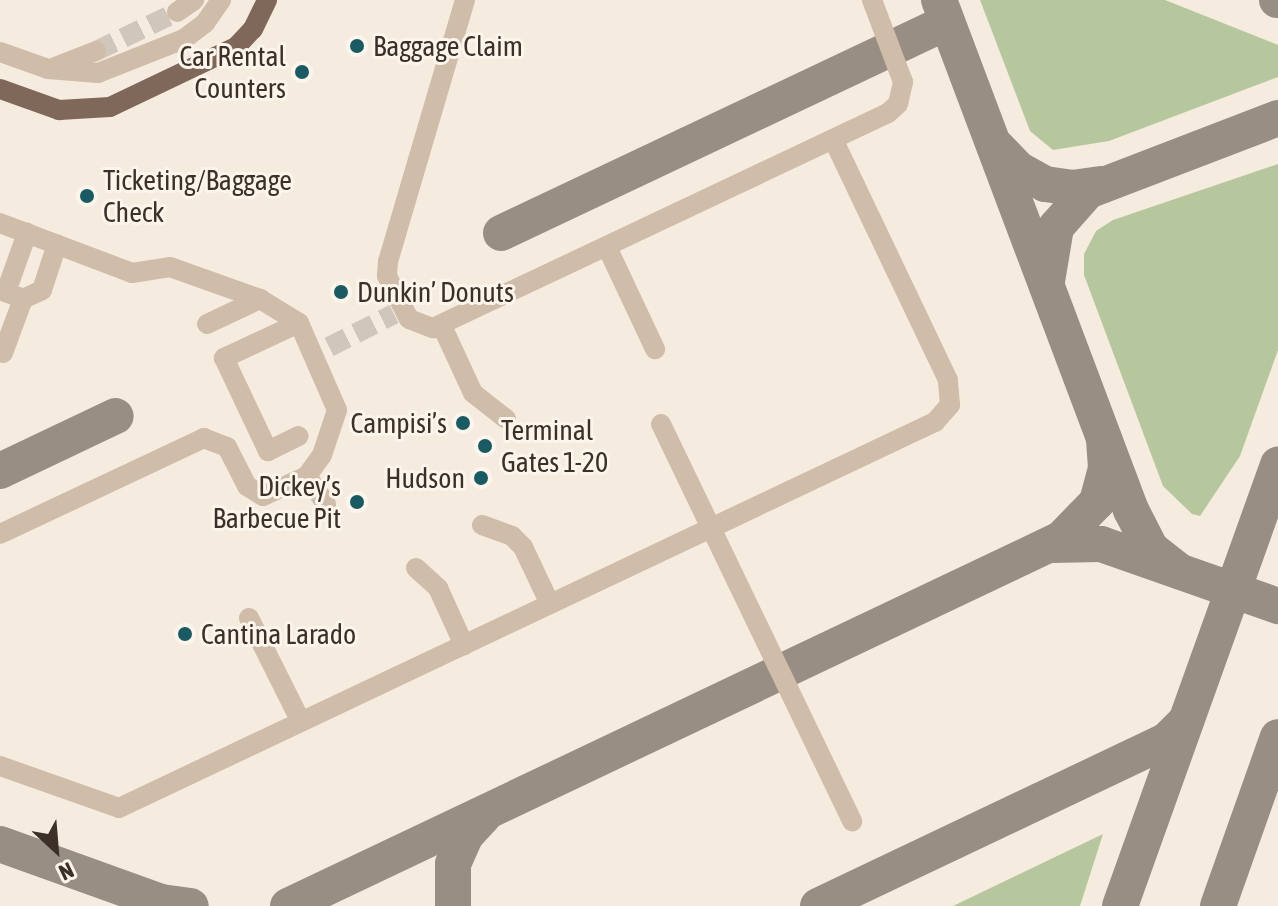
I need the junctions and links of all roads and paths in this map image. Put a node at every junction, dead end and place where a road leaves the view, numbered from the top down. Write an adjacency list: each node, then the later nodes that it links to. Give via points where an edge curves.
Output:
1 (221, 0): 7 (lane, via 205,23 149,56 98,73)
2 (267, 0): 8 (main road, via 253,29 236,47 110,107 59,110)
3 (465, 0): 18 (lane, via 388,261 387,276 399,311 419,326)
4 (872, 0): 9 (lane, via 903,93 888,113)
5 (96, 51): 7 (lane)
6 (0, 52): 7 (lane)
7 (48, 69)
8 (0, 89)
9 (833, 139): 13 (lane); 27 (lane, via 948,380 950,405 935,422)
10 (0, 223): 11 (lane)
11 (27, 233): 12 (lane); 14 (lane)
12 (57, 244): 14 (lane, via 42,290); 15 (lane, via 132,273 170,267)
13 (607, 247): 18 (lane); 19 (lane)
14 (10, 294): 20 (lane)
15 (260, 299): 16 (lane); 17 (lane)
16 (299, 323): 23 (lane, via 224,358 268,451); 24 (lane, via 322,350 337,410 322,455)
17 (207, 324)
18 (442, 326): 21 (lane, via 473,393)
19 (655, 349)
20 (3, 353)
21 (506, 419)
22 (661, 424): 27 (lane)
23 (299, 436)
24 (307, 476): 25 (lane); 28 (lane, via 256,495 227,447 204,438)
25 (326, 504)
26 (482, 525): 30 (lane, via 512,536 523,547)
27 (712, 528): 30 (lane); 35 (lane)
28 (0, 534)
29 (416, 568): 32 (lane, via 438,588)
30 (550, 604): 32 (lane)
31 (249, 618): 33 (lane)
32 (464, 645): 33 (lane)
33 (301, 722): 34 (lane, via 119,808)
34 (0, 766)
35 (852, 821)

